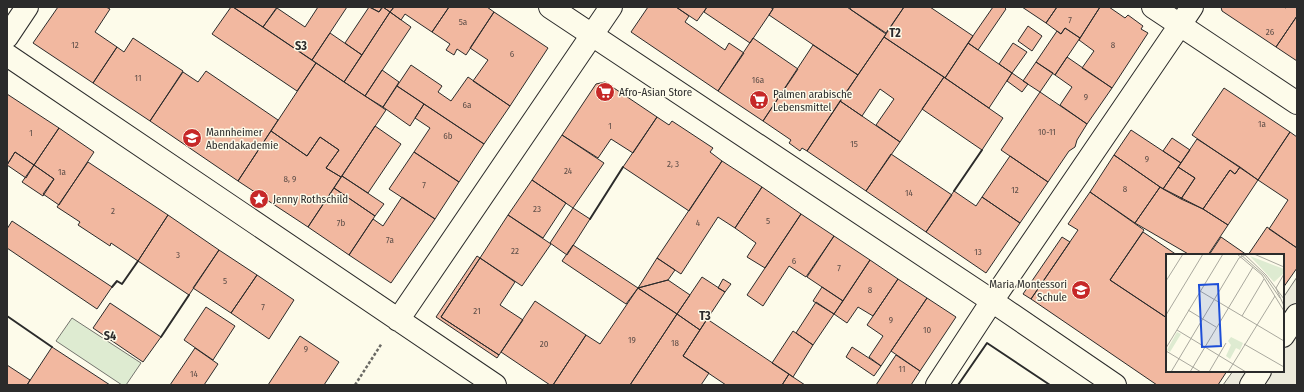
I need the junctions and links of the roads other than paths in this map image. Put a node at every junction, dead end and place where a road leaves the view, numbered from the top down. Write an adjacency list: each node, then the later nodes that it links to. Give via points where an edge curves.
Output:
1 (27, 7): 8 (street)
2 (550, 7): 7 (street)
3 (611, 7): 7 (street)
4 (1153, 7): 6 (street)
5 (1192, 7): 6 (street)
6 (1180, 25): 10 (street); 11 (street)
7 (592, 35): 11 (street); 13 (street)
8 (7, 37)
9 (7, 55): 13 (street)
10 (1297, 103)
11 (992, 301): 17 (street); 18 (street)
12 (1297, 315): 14 (street)
13 (398, 320): 16 (street)
14 (1284, 334)
15 (1259, 372): 19 (street)
16 (495, 385)
17 (937, 385)
18 (1115, 385)
19 (1251, 385)

